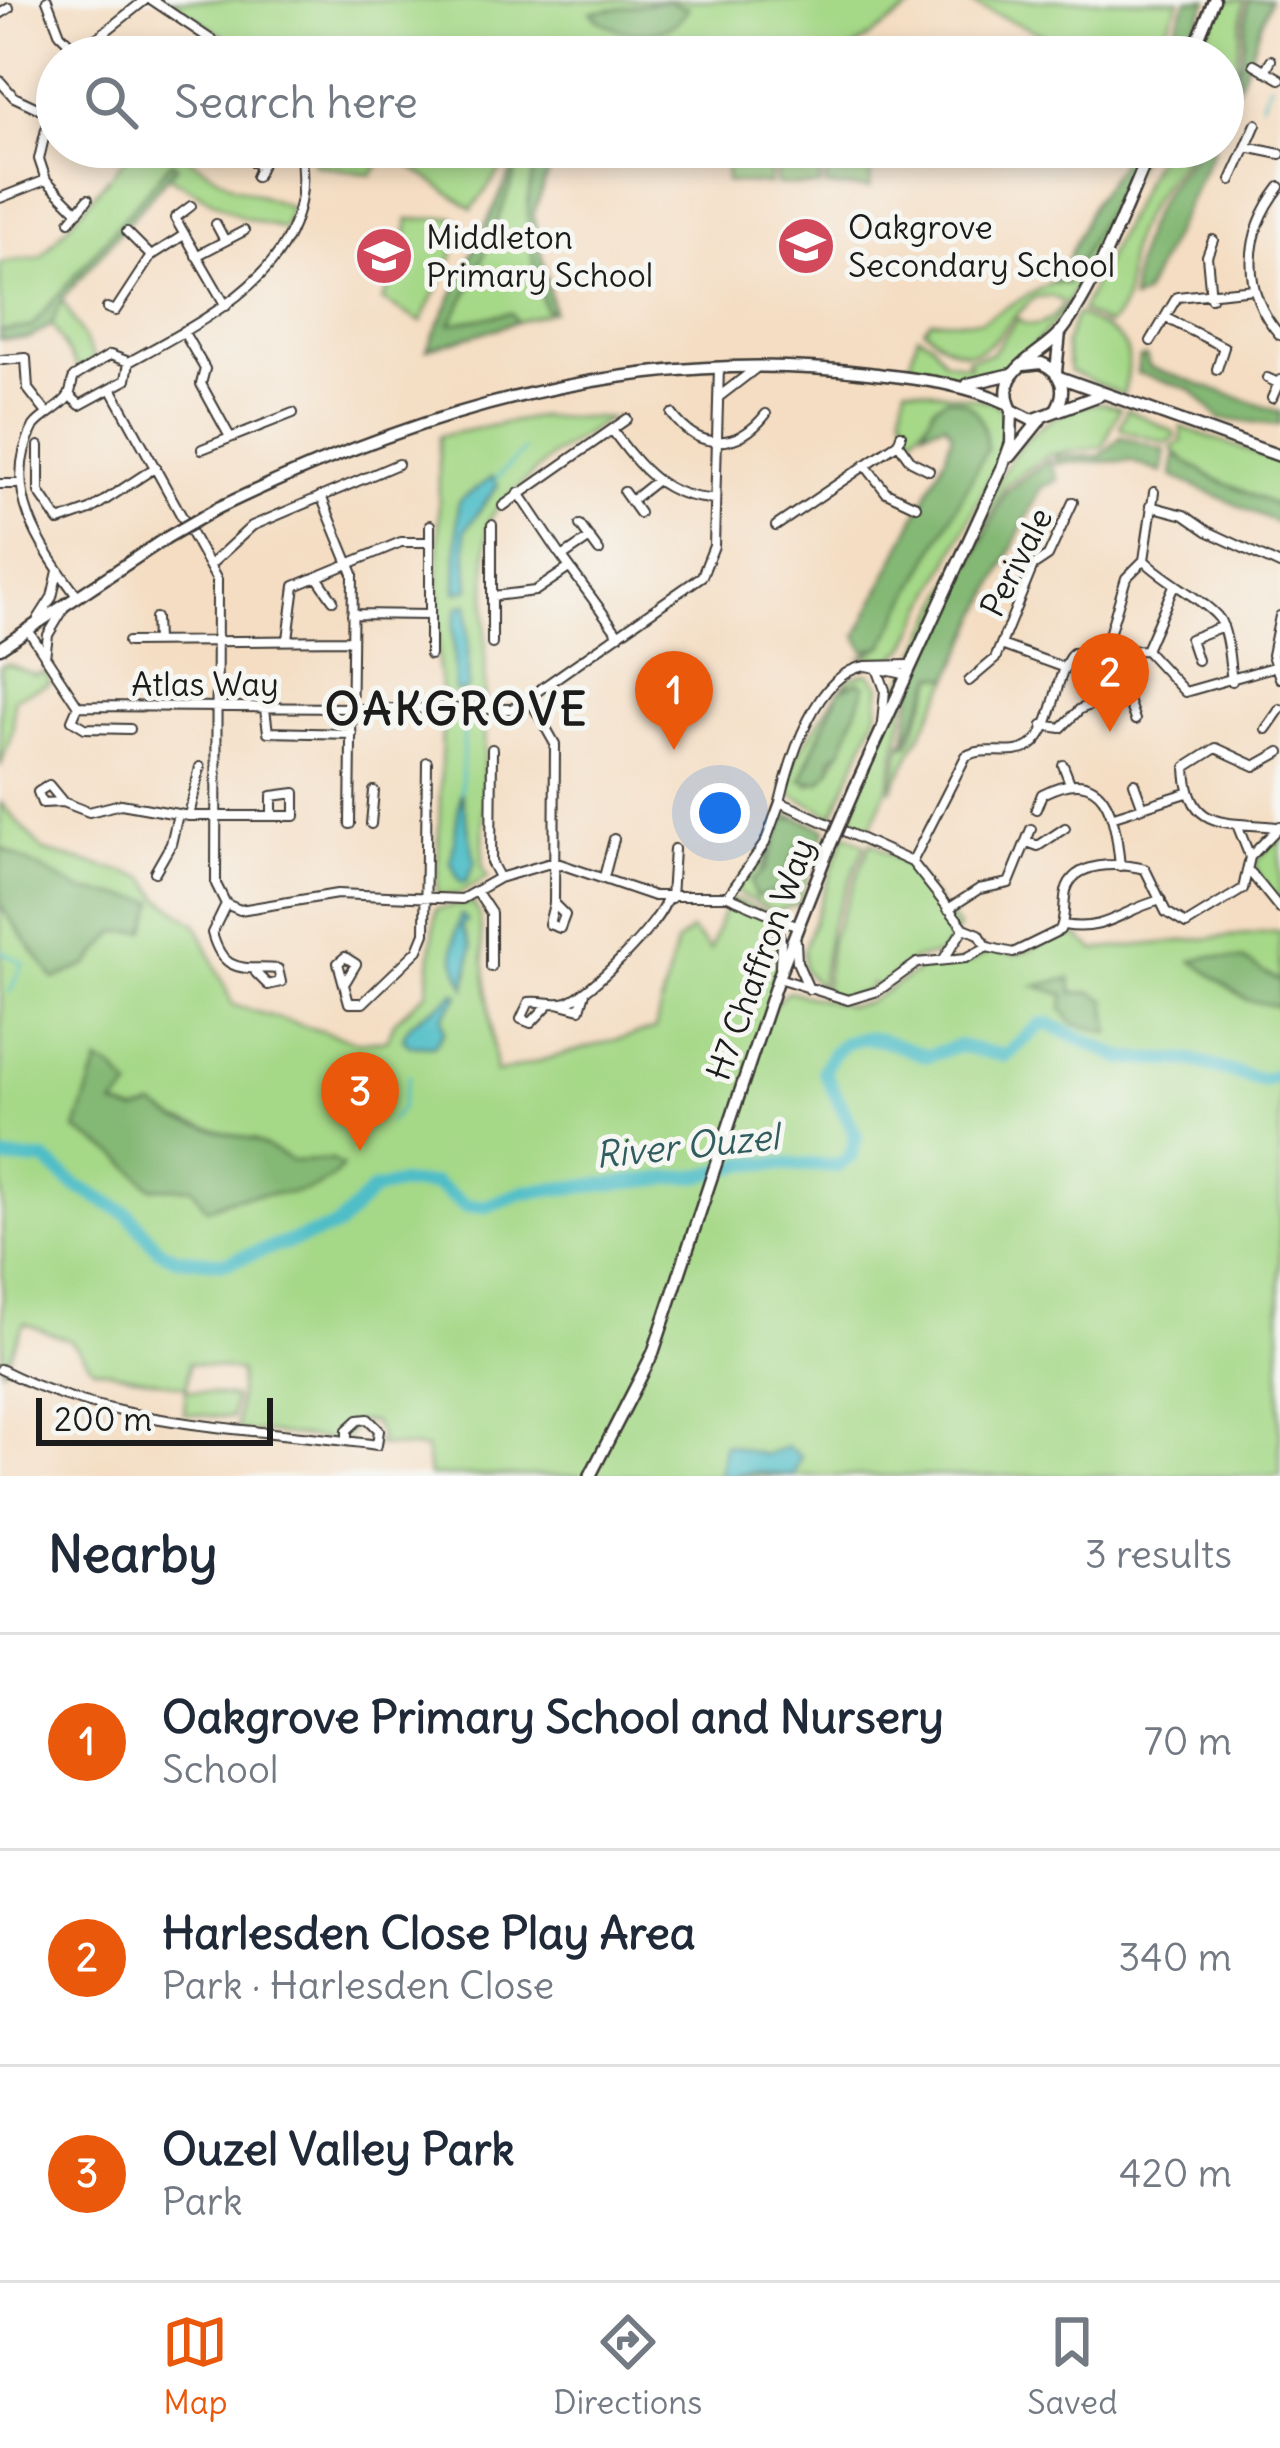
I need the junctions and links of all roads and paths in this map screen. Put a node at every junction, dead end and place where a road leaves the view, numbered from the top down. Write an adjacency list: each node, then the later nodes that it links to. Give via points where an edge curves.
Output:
1 (47, 0): 4 (street)
2 (149, 0): 5 (street); 6 (street)
3 (1214, 0): 7 (street)
4 (62, 36)
5 (101, 36)
6 (205, 36)
7 (1199, 36)
8 (1271, 60): 10 (street)
9 (1254, 64): 10 (street)
10 (1265, 71): 11 (street)
11 (1280, 79)
12 (1, 83): 13 (street)
13 (36, 107)
14 (1256, 124): 15 (street)
15 (1246, 147): 16 (street); 17 (street)
16 (1244, 151)
17 (1280, 154)
18 (43, 168): 24 (street)
19 (260, 168): 23 (street)
20 (301, 168): 42 (street, via 288,241 268,272)
21 (1142, 168): 45 (street)
22 (1236, 168): 25 (street)
23 (256, 177)
24 (46, 180): 27 (street); 30 (street)
25 (1231, 180)
26 (1279, 192): 40 (street, via 1254,231)
27 (0, 198)
28 (88, 199): 30 (street)
29 (191, 206): 35 (street, via 175,218)
30 (78, 212): 31 (street)
31 (70, 221)
32 (216, 224): 36 (street)
33 (244, 231): 36 (street)
34 (127, 232): 38 (street)
35 (184, 236): 38 (street); 39 (street)
36 (225, 241): 39 (street)
37 (1213, 241): 41 (street)
38 (151, 256): 43 (street)
39 (196, 256): 42 (street)
40 (1254, 290): 41 (street); 47 (street)
41 (1211, 298): 44 (street, via 1177,297)
42 (226, 306): 46 (street)
43 (115, 311)
44 (1166, 318): 48 (street); 54 (street, via 1224,347)
45 (1063, 327): 52 (street); 56 (street)
46 (184, 331): 50 (street); 74 (street)
47 (1280, 335)
48 (1151, 341)
49 (2, 360): 66 (street, via 31,357 28,389)
50 (129, 362): 60 (street, via 126,380); 61 (street, via 106,357 74,377)
51 (768, 365): 53 (street); 59 (street); 62 (street)
52 (1024, 365): 55 (street); 56 (street, via 1041,363)
53 (719, 366): 62 (street, Atlas Way); 115 (street, bridge, via 559,386 376,436 218,508)
54 (1217, 369)
55 (1012, 374): 59 (street); 65 (street)
56 (1058, 374): 63 (street); 70 (street, via 1062,400)
57 (1267, 378): 58 (street)
58 (1279, 381): 64 (street)
59 (959, 385): 65 (street)
60 (112, 390): 61 (street, via 85,405); 81 (street)
61 (69, 395): 66 (street)
62 (719, 396): 75 (street, Atlas Way)
63 (1107, 396): 70 (street); 78 (street)
64 (1272, 398)
65 (1011, 407): 72 (street); 82 (street, H7 Chaffron Way)
66 (46, 412): 86 (street, via 27,438)
67 (293, 413): 74 (street)
68 (671, 414): 75 (street, via 688,434)
69 (766, 414): 75 (street, via 743,438)
70 (1053, 414): 72 (street)
71 (627, 419): 73 (street)
72 (1040, 420): 82 (street, H7 Chaffron Way)
73 (612, 430): 84 (street); 89 (street)
74 (230, 437): 77 (street)
75 (718, 442): 91 (street, Atlas Way)
76 (39, 446): 81 (street, via 39,492 59,521)
77 (202, 449)
78 (1280, 456)
79 (398, 464): 90 (street)
80 (865, 465): 83 (street, via 899,439 911,461); 95 (street, via 886,492); 101 (street)
81 (156, 466): 108 (street)
82 (1002, 468): 141 (street, H7 Chaffron Way)
83 (929, 470)
84 (656, 482): 91 (street); 92 (street)
85 (0, 484): 86 (street)
86 (16, 484): 111 (street, via 26,521)
87 (624, 492): 92 (street)
88 (1154, 492): 96 (street)
89 (519, 493): 94 (street); 105 (street)
90 (322, 496): 107 (street); 108 (street, via 252,526)
91 (715, 499): 123 (street, Atlas Way, via 702,576)
92 (631, 501): 97 (street)
93 (1073, 502): 131 (street, Perivale, via 1048,556 1033,566)
94 (502, 506)
95 (916, 506)
96 (1150, 506): 106 (street); 109 (street)
97 (639, 513)
98 (430, 525): 103 (street)
99 (492, 525): 114 (street)
100 (580, 525): 102 (street)
101 (776, 526)
102 (590, 538): 104 (street); 105 (street)
103 (430, 542): 107 (street, via 401,542); 118 (street)
104 (599, 551)
105 (562, 557): 110 (street)
106 (1144, 560): 113 (street); 133 (street, via 1126,578)
107 (350, 562): 112 (street); 117 (street)
108 (211, 564): 125 (street)
109 (1280, 565)
110 (569, 568): 114 (street, via 535,591); 123 (street)
111 (58, 572): 115 (street); 122 (street, via 52,597)
112 (317, 576): 116 (street); 124 (street, via 290,596)
113 (1173, 588): 121 (street, via 1214,610); 134 (street)
114 (494, 596): 130 (street)
115 (72, 600): 122 (street); 136 (street, via 48,635)
116 (334, 601)
117 (352, 614): 118 (street); 126 (street)
118 (430, 615): 135 (street)
119 (1280, 616): 129 (street)
120 (155, 617): 127 (street)
121 (1222, 626): 137 (street, via 1190,639); 144 (street)
122 (28, 630): 132 (street); 136 (street)
123 (619, 635): 146 (street, Atlas Way)
124 (288, 639): 125 (street); 126 (street)
125 (217, 640): 127 (street); 148 (street)
126 (352, 640): 150 (street)
127 (156, 641): 128 (street)
128 (128, 642)
129 (1276, 642): 139 (street)
130 (492, 644)
131 (1001, 645): 140 (street, Perivale); 145 (street, Perivale)
132 (0, 648)
133 (1105, 648): 134 (street); 140 (street, via 1073,653)
134 (1146, 650): 144 (street, via 1185,692)
135 (430, 655)
136 (45, 656): 147 (street)
137 (1197, 660)
138 (866, 666): 141 (street); 142 (street); 168 (street, via 838,677 826,693 788,760)
139 (1273, 667): 143 (street); 144 (street)
140 (1065, 668): 154 (street)
141 (906, 669): 142 (street); 153 (street, H7 Chaffron Way)
142 (878, 671): 153 (street)
143 (1280, 678)
144 (1232, 681)
145 (966, 683)
146 (529, 698): 150 (street, Atlas Way, via 512,709); 187 (street, via 555,744)
147 (78, 706): 148 (street, Atlas Way); 155 (street, via 71,720 86,728)
148 (216, 709): 149 (street, Atlas Way); 176 (street)
149 (265, 709): 150 (street, Atlas Way); 157 (street, via 268,732)
150 (352, 710): 157 (street)
151 (1280, 710): 156 (street)
152 (1135, 720): 154 (street, via 1125,692 1080,709 1060,728)
153 (882, 724): 207 (street, H7 Chaffron Way, bridge)
154 (1043, 725): 188 (street, via 1025,749 966,756)
155 (130, 728)
156 (1265, 730)
157 (352, 734): 170 (street)
158 (492, 749): 193 (street, via 491,862)
159 (1280, 752): 166 (street, via 1255,766 1225,748 1202,753 1186,767)
160 (428, 762): 200 (street)
161 (1063, 765): 163 (street)
162 (200, 767): 173 (street)
163 (1070, 783): 172 (street, via 1042,794); 175 (street, via 1100,794)
164 (1134, 783): 169 (street)
165 (374, 791): 171 (street)
166 (1187, 793): 169 (street); 180 (street, via 1199,814)
167 (63, 802): 173 (street, via 89,812 121,804)
168 (780, 802): 188 (street); 197 (street, via 765,842)
169 (1142, 806): 175 (street)
170 (350, 807): 171 (street); 177 (street)
171 (370, 808): 178 (street)
172 (1036, 809)
173 (183, 815): 176 (street); 191 (street)
174 (272, 816): 176 (street)
175 (1114, 816): 189 (street)
176 (216, 818): 201 (street, via 216,884)
177 (350, 824)
178 (370, 824)
179 (1279, 826): 180 (street); 186 (street)
180 (1238, 827): 186 (street)
181 (1065, 828): 184 (street, via 1038,846)
182 (1031, 829): 184 (street)
183 (614, 839): 192 (street)
184 (1027, 842): 203 (street, via 1009,883 979,889)
185 (674, 849): 198 (street)
186 (1250, 857): 190 (street)
187 (554, 862): 192 (street); 193 (street); 202 (street)
188 (913, 862): 203 (street)
189 (1120, 866): 199 (street, via 1145,869); 206 (street, via 1071,877)
190 (1251, 871): 194 (street); 195 (street)
191 (155, 872)
192 (604, 877): 198 (street)
193 (499, 878): 196 (street)
194 (1243, 889): 195 (street); 199 (street, via 1186,924)
195 (1260, 890): 204 (street)
196 (477, 892): 200 (street); 211 (street, via 491,913)
197 (728, 896): 198 (street); 205 (street)
198 (669, 898): 216 (street, via 648,934 585,991)
199 (1161, 900): 206 (street, via 1136,906 1118,922)
200 (427, 901): 201 (street, via 337,894 240,910); 214 (street, via 418,950 363,1004 349,1003)
201 (226, 904): 212 (street, via 212,933 216,948)
202 (554, 904)
203 (948, 909): 208 (street)
204 (1280, 909)
205 (771, 914): 207 (street); 213 (street, via 781,940)
206 (1064, 925): 209 (street, via 1013,953)
207 (797, 927): 213 (street, H7 Chaffron Way); 215 (street, via 797,962)
208 (964, 928): 209 (street); 210 (street)
209 (987, 947): 210 (street)
210 (945, 957): 215 (street, via 917,963 862,998)
211 (490, 967)
212 (256, 973)
213 (779, 976): 215 (street); 219 (street, H7 Chaffron Way, via 653,1353)
214 (346, 981)
215 (810, 991)
216 (554, 1004)
217 (0, 1369): 218 (street, via 116,1412)
218 (347, 1441): 218 (street, via 350,1425 364,1419 379,1430 377,1445)
219 (590, 1476)

